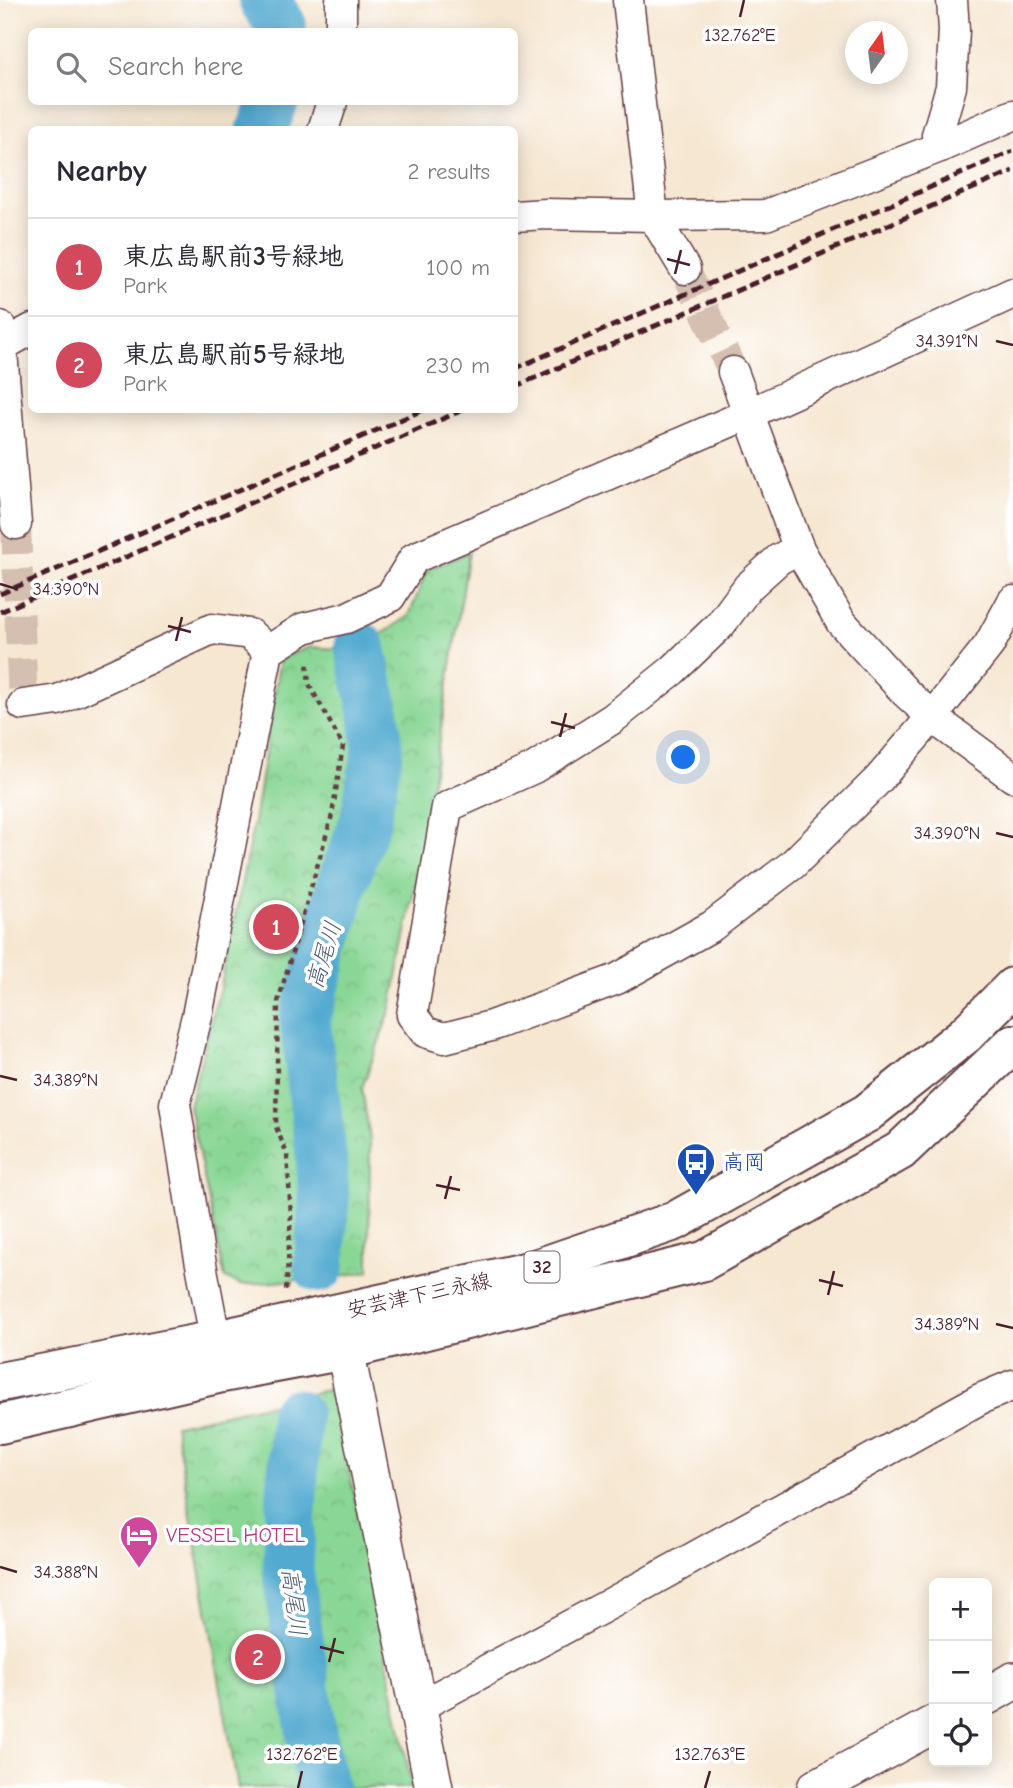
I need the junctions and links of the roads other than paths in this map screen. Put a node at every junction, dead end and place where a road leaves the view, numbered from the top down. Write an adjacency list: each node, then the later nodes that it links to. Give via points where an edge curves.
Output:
1 (341, 0): 4 (street)
2 (628, 0): 10 (street)
3 (952, 0): 8 (street, via 951,87 937,135)
4 (341, 28)
5 (331, 105): 7 (street)
6 (1013, 115): 8 (street)
7 (324, 126)
8 (940, 147): 10 (street, via 766,215)
9 (518, 216): 10 (street)
10 (653, 216): 11 (street)
11 (685, 270)
12 (1013, 293): 16 (street)
13 (28, 331): 14 (street)
14 (1, 340): 17 (street)
15 (733, 372): 16 (street)
16 (748, 414): 18 (street); 20 (street, via 414,558 390,597 346,618 304,628)
17 (16, 524)
18 (799, 549): 22 (street, via 841,622); 22 (street, via 779,559 748,587 720,625 612,719 534,768 447,807 412,1015 425,1032 444,1038 491,1026 617,979 712,926 792,865 879,779)
19 (1013, 601): 22 (street, via 989,645)
20 (268, 651): 21 (street, via 250,634 212,629 58,700); 27 (street, via 197,1016 175,1104)
21 (23, 705)
22 (932, 717): 23 (street)
23 (1013, 777)
24 (1013, 987): 27 (main road, 安芸津下三永線 / 32, via 965,1035 867,1113 675,1221 529,1271)
25 (1013, 1044): 26 (main road, 安芸津下三永線 / 32, via 900,1152 704,1261)
26 (345, 1350): 27 (main road, 安芸津下三永線 / 32); 33 (street)
27 (219, 1356): 28 (main road, 安芸津下三永線 / 32); 30 (main road, 安芸津下三永線 / 32)
28 (0, 1382)
29 (1013, 1385): 33 (street)
30 (0, 1424)
31 (1013, 1681): 32 (street)
32 (992, 1693)
33 (418, 1707): 35 (street)
34 (929, 1727): 36 (street)
35 (434, 1788)
36 (817, 1788)

